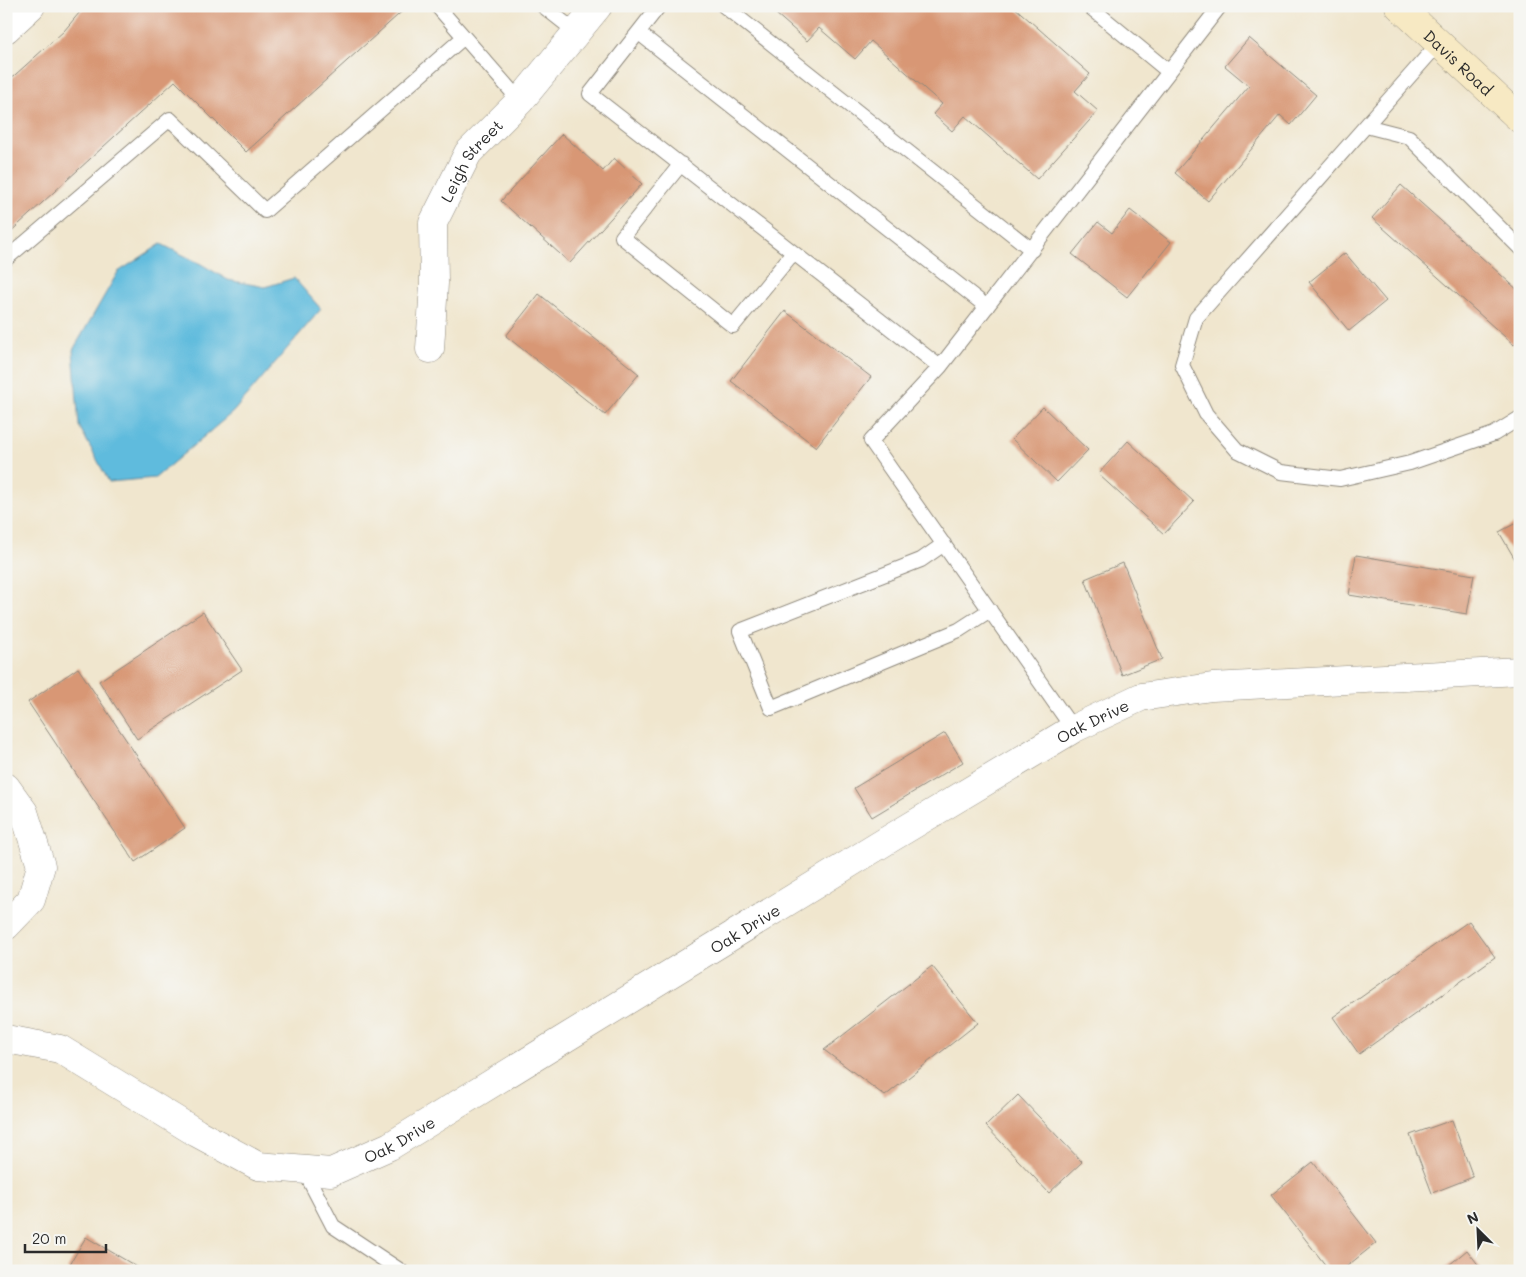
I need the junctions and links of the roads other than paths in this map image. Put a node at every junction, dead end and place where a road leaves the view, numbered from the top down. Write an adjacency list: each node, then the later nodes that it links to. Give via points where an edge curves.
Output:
1 (436, 6): 11 (lane)
2 (543, 6): 9 (lane)
3 (598, 6): 9 (street, Leigh Street)
4 (659, 6): 10 (lane)
5 (724, 6): 19 (lane)
6 (1089, 6): 13 (lane)
7 (1220, 6): 13 (lane)
8 (1399, 6): 12 (main road, Davis Road)
9 (576, 32): 14 (street, Leigh Street)
10 (638, 33): 17 (lane, via 590,94); 22 (lane)
11 (464, 37): 14 (lane); 21 (lane, via 265,211 170,119)
12 (1439, 43): 15 (main road, Davis Road); 16 (lane)
13 (1169, 72): 19 (lane)
14 (520, 101): 23 (street, Leigh Street, via 468,153 433,223)
15 (1520, 119)
16 (1366, 126): 18 (lane, via 1409,137); 25 (lane, via 1196,318 1182,365 1206,414 1237,450 1281,472 1340,479 1410,463 1494,434)
17 (681, 164): 20 (lane); 20 (lane, via 622,237 733,326)
18 (1520, 248)
19 (1032, 250): 22 (lane)
20 (794, 252): 24 (lane)
21 (6, 258)
22 (987, 307): 24 (lane)
23 (430, 349)
24 (940, 368): 26 (lane, via 871,441)
25 (1520, 418)
26 (944, 544): 27 (lane); 27 (lane, via 921,560 740,631 771,708 959,630)
27 (990, 610): 29 (lane)
28 (1520, 672): 29 (street, Oak Drive, via 1212,687 1141,697)
29 (1073, 729): 33 (street, Oak Drive, via 390,1146 331,1172)
30 (6, 787): 31 (street, via 24,812 41,866 31,900)
31 (6, 926)
32 (6, 1039): 33 (street, Oak Drive, via 60,1049 197,1133 258,1166)
33 (304, 1170): 34 (lane, via 333,1226)
34 (401, 1271)

